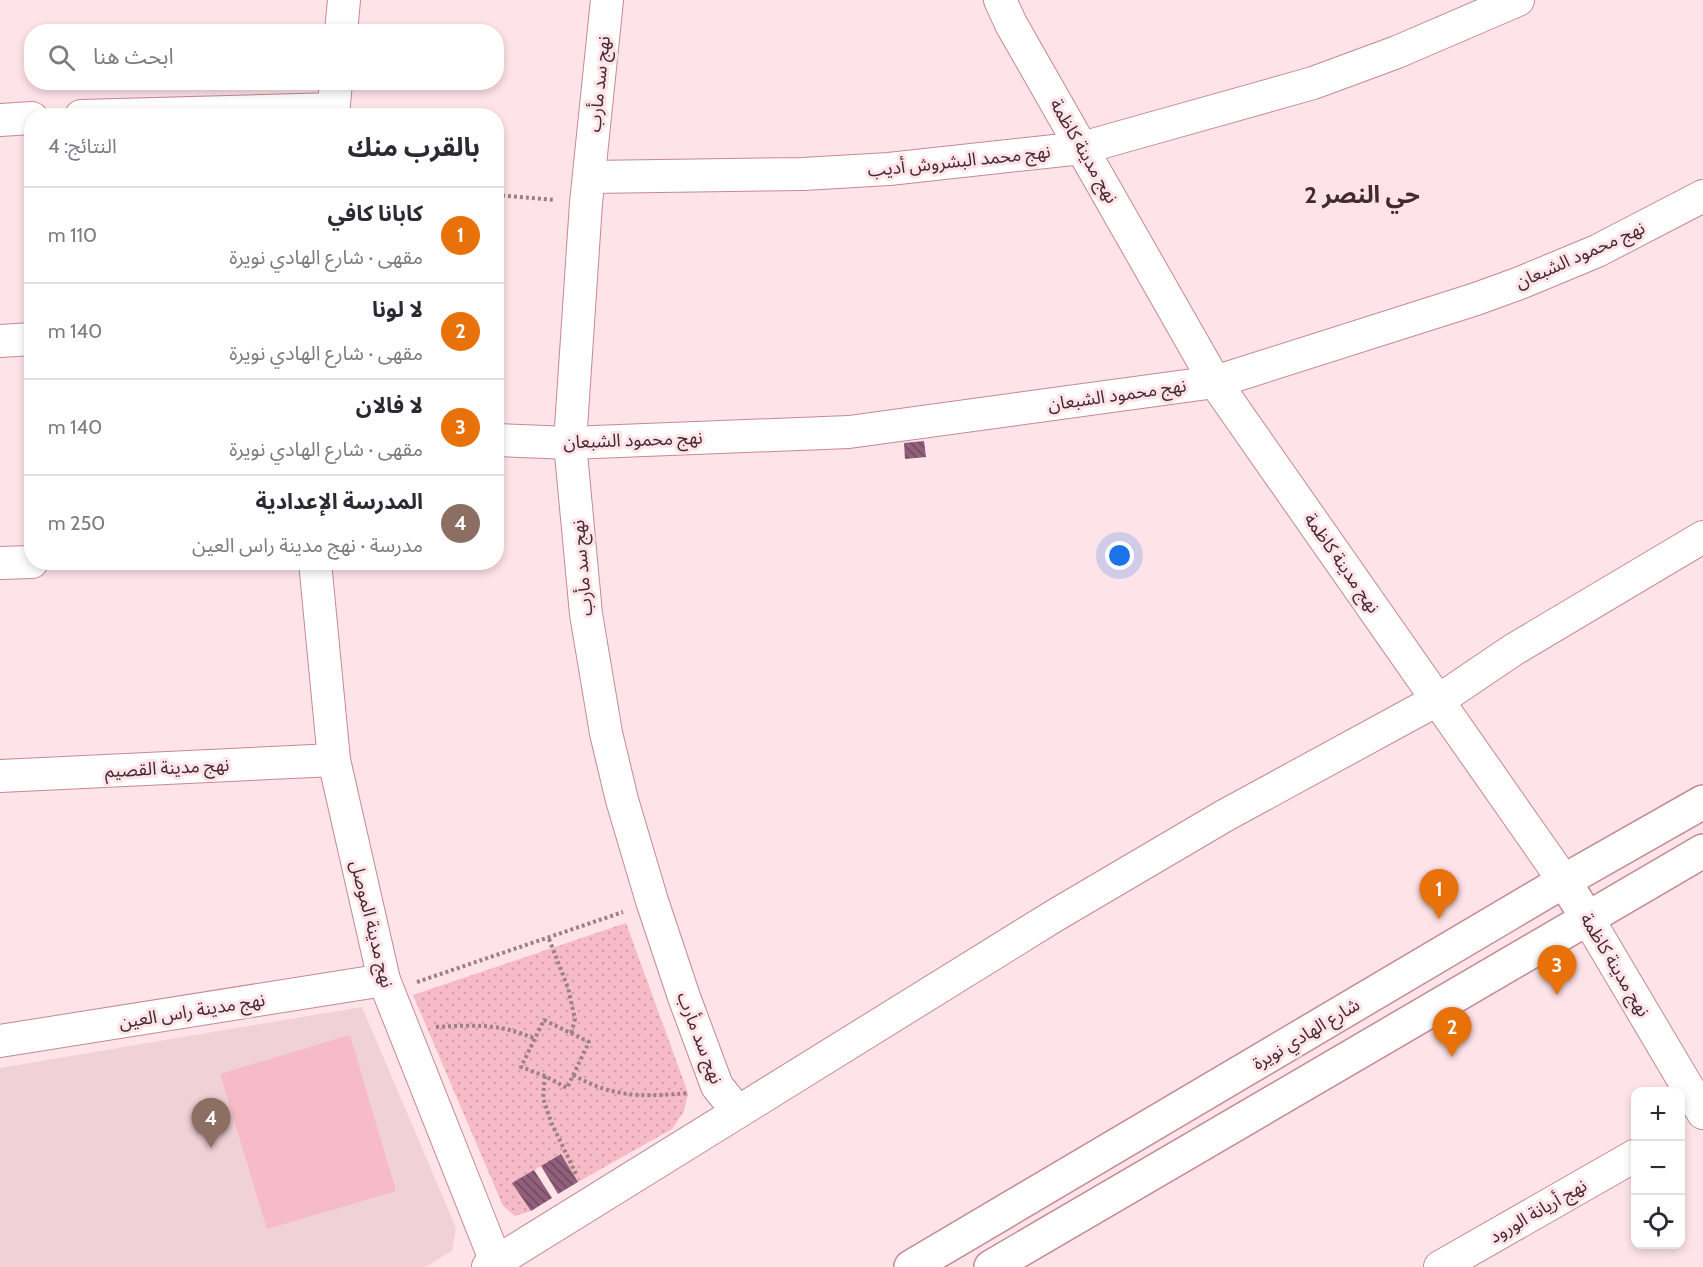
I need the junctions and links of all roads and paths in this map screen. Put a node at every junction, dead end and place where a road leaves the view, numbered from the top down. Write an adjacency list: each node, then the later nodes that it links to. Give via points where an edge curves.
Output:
1 (344, 0): 5 (street)
2 (607, 0): 11 (street, نهج سد مأرب)
3 (1000, 0): 10 (street, نهج مدينة كاظمة)
4 (1518, 0): 10 (street, نهج محمد البشروش أديب, via 1313,83)
5 (342, 24)
6 (334, 102): 7 (street)
7 (226, 108)
8 (24, 118): 9 (street)
9 (0, 120)
10 (1082, 148): 11 (street, نهج محمد البشروش أديب, via 889,169); 16 (street, نهج مدينة كاظمة)
11 (588, 190): 12 (path); 18 (street, نهج سد مأرب)
12 (504, 195)
13 (1703, 196): 16 (street, نهج محمود الشبعان, via 1596,251 1520,284)
14 (24, 340): 15 (street)
15 (0, 341)
16 (1215, 382): 18 (street, نهج محمود الشبعان, via 849,432); 23 (street, نهج مدينة كاظمة)
17 (504, 440): 18 (street, نهج محمود الشبعان)
18 (570, 443): 29 (street, نهج سد مأرب, via 586,614 606,733)
19 (1703, 537): 23 (street)
20 (24, 562): 21 (street)
21 (0, 563)
22 (316, 570): 24 (street, نهج مدينة الموصل)
23 (1437, 700): 28 (street, نهج مدينة كاظمة); 40 (street, via 1214,821)
24 (334, 760): 25 (street, نهج مدينة القصيم); 32 (street, نهج مدينة الموصل)
25 (0, 776)
26 (1703, 802): 28 (main road, شارع الهادي نويرة)
27 (1703, 851): 30 (main road)
28 (1564, 881): 30 (main road, نهج مدينة كاظمة); 46 (main road, شارع الهادي نويرة)
29 (652, 901): 31 (path); 39 (street, نهج سد مأرب)
30 (1588, 919): 41 (street, نهج مدينة كاظمة); 47 (main road)
31 (549, 939): 32 (path); 34 (path, via 573,1008)
32 (386, 986): 33 (street, نهج مدينة الموصل); 36 (street, نهج مدينة راس العين)
33 (403, 1029): 35 (path, via 492,1026); 45 (street, نهج مدينة الموصل)
34 (571, 1034): 35 (path, via 544,1020); 37 (path, via 589,1042)
35 (535, 1039): 38 (path, via 521,1067)
36 (0, 1041)
37 (573, 1075): 38 (path, via 567,1088); 39 (path, via 610,1092 635,1095 688,1093)
38 (545, 1076): 44 (path, via 543,1098 551,1122)
39 (717, 1086): 40 (street, نهج سد مأرب)
40 (738, 1112): 44 (street)
41 (1703, 1115): 42 (street)
42 (1685, 1126)
43 (1631, 1157): 48 (street, نهج أريانة الورود)
44 (591, 1204): 45 (street)
45 (494, 1266)
46 (911, 1267)
47 (991, 1267)
48 (1440, 1267)

